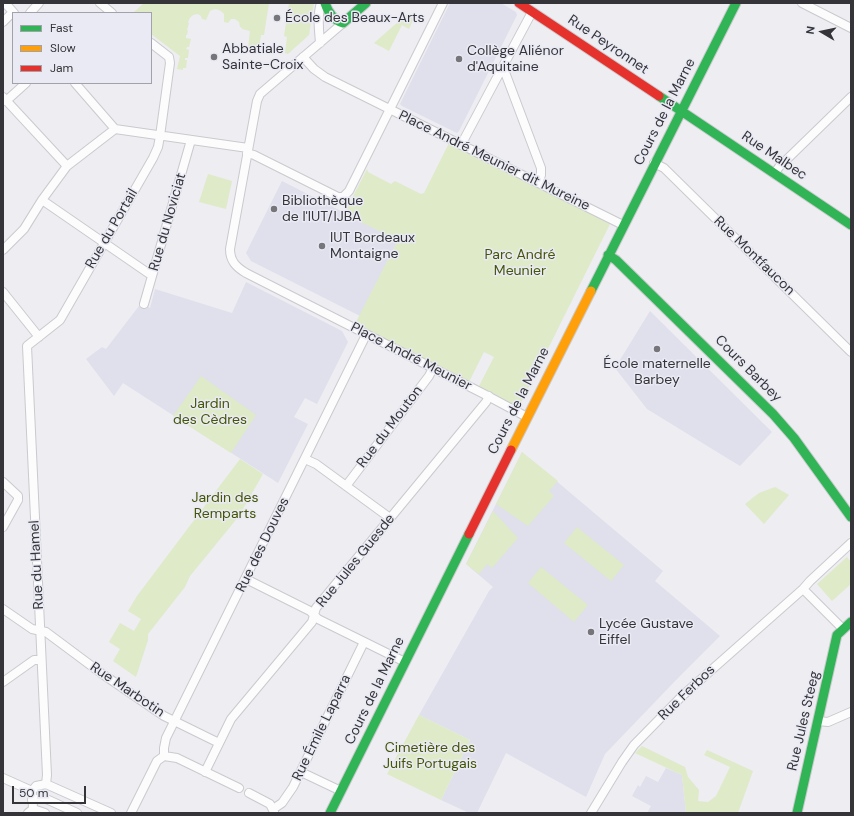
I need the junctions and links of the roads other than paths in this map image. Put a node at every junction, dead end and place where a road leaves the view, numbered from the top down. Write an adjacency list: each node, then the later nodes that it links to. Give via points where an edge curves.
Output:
1 (5, 3): 11 (street)
2 (39, 3): 12 (street)
3 (100, 3): 13 (street)
4 (321, 3): 19 (street)
5 (325, 3): 17 (street, via 330,15)
6 (366, 3): 17 (street)
7 (443, 3): 27 (street)
8 (519, 3): 14 (street, Rue Peyronnet)
9 (736, 3): 28 (street, Cours de la Marne)
10 (802, 3): 18 (street)
11 (12, 12)
12 (31, 12)
13 (111, 12)
14 (532, 12): 22 (street); 28 (street, Rue Peyronnet)
15 (12, 14): 16 (street)
16 (3, 22)
17 (343, 23): 19 (street, Place André Meunier)
18 (851, 28)
19 (320, 43): 21 (street, Place André Meunier)
20 (152, 44): 30 (street, Rue du Portail, via 169,58 170,63)
21 (303, 57): 27 (street, via 325,77); 33 (street, Place André Meunier, via 260,94)
22 (503, 67): 32 (street); 37 (street, via 541,168)
23 (25, 84): 26 (street)
24 (76, 84): 29 (street)
25 (851, 97): 36 (street)
26 (5, 99): 35 (street)
27 (390, 109): 32 (street, Place André Meunier dit Mureine); 33 (street, Place André Meunier dit Mureine, via 349,191 343,197 338,197)
28 (681, 111): 34 (street, Cours de la Marne); 36 (street, Rue Malbec)
29 (115, 129): 30 (street); 35 (street)
30 (160, 136): 31 (street); 41 (street, Rue du Portail, via 153,158)
31 (191, 140): 33 (street); 44 (street, Rue du Noviciat)
32 (461, 145): 37 (street, Place André Meunier dit Mureine)
33 (247, 151): 47 (street, Place André Meunier, via 230,249 232,261 237,268)
34 (654, 163): 39 (street, Cours de la Marne); 49 (street, Rue Montfaucon, via 664,168)
35 (67, 166): 38 (street)
36 (774, 174): 40 (street, Rue Malbec)
37 (538, 183): 39 (street, Place André Meunier dit Mureine)
38 (42, 200): 41 (street); 42 (street, via 24,228)
39 (623, 225): 43 (street, Cours de la Marne)
40 (851, 225)
41 (104, 243): 44 (street); 48 (street, Rue du Portail, via 60,320)
42 (3, 250)
43 (608, 255): 52 (street, Cours de la Marne); 58 (street, Cours Barbey, via 668,309 773,414 794,438)
44 (152, 275): 46 (street, Rue du Noviciat)
45 (3, 292): 48 (street)
46 (144, 304)
47 (366, 335): 50 (street, Place André Meunier); 53 (street, Rue des Douves)
48 (39, 337): 56 (street, Rue du Hamel, via 27,346)
49 (851, 352)
50 (433, 368): 51 (street, Place André Meunier); 55 (street, Rue du Mouton)
51 (489, 396): 52 (street, Place André Meunier); 59 (street, Rue Jules Guesde)
52 (526, 417): 71 (street, Cours de la Marne)
53 (305, 459): 55 (street); 62 (street, Rue des Douves)
54 (3, 482): 57 (street, via 18,496)
55 (346, 486): 59 (street)
56 (34, 499): 57 (street); 67 (street, Rue du Hamel)
57 (18, 500): 60 (street)
58 (851, 517)
59 (390, 518): 65 (street, Rue Jules Guesde, via 316,608)
60 (3, 526)
61 (851, 543): 63 (street, Rue Ferbos)
62 (246, 579): 65 (street); 74 (street, Rue des Douves)
63 (803, 589): 68 (street); 93 (street, Rue Ferbos, via 682,696 634,745)
64 (3, 609): 67 (street, Rue Marbotin, via 32,629)
65 (314, 615): 69 (street); 76 (street, Rue Jules Guesde, via 312,622 231,719)
66 (851, 622): 68 (street)
67 (40, 631): 70 (street, Rue du Hamel); 74 (street, Rue Marbotin, via 46,632 101,673)
68 (840, 632): 75 (street, Rue Jules Steeg)
69 (364, 642): 71 (street); 79 (street, Rue Émile Laparra)
70 (41, 660): 72 (street, via 34,660); 81 (street, Rue du Hamel)
71 (405, 662): 84 (street, Cours de la Marne)
72 (3, 682)
73 (851, 712): 75 (street, via 828,722)
74 (175, 721): 76 (street, Rue Marbotin); 77 (street, Rue des Douves, via 166,738)
75 (818, 721): 94 (street, Rue Jules Steeg)
76 (219, 743): 78 (street, Rue Jules Guesde)
77 (164, 756): 78 (street, via 177,758); 91 (street, via 157,761)
78 (205, 772): 82 (street)
79 (301, 772): 84 (street); 87 (street, Rue Émile Laparra, via 290,792)
80 (3, 778): 83 (street)
81 (46, 780): 83 (street); 90 (street)
82 (239, 788)
83 (32, 791): 86 (street)
84 (341, 791): 92 (street, Cours de la Marne)
85 (249, 793): 87 (street, via 267,802)
86 (31, 807): 88 (street); 89 (street, via 44,798)
87 (273, 811)
88 (45, 813)
89 (77, 813)
90 (111, 813)
91 (131, 813)
92 (330, 813)
93 (591, 813)
94 (797, 813)

